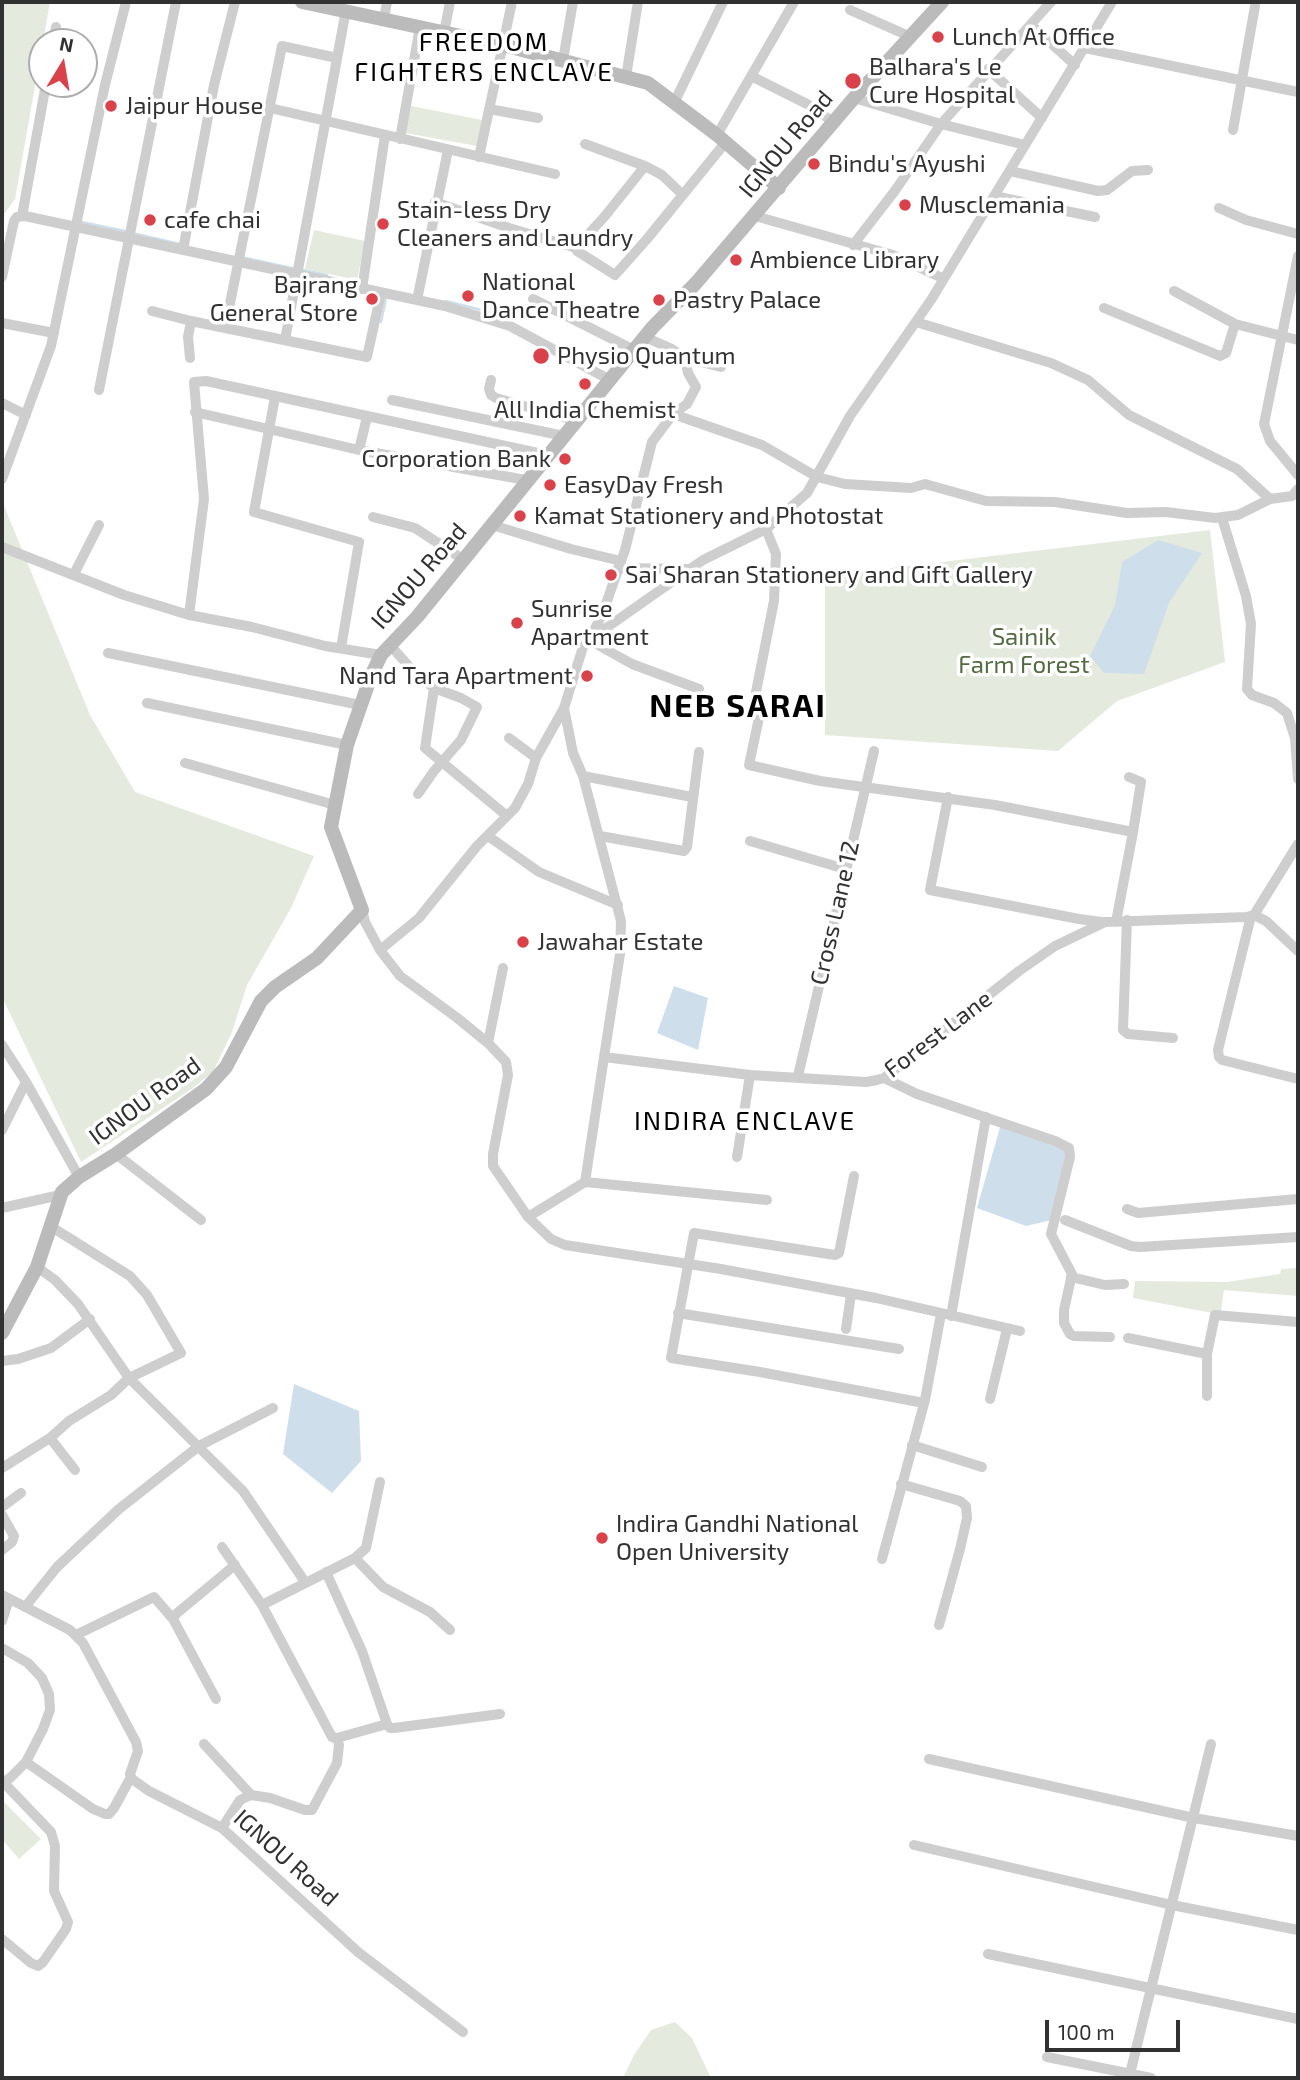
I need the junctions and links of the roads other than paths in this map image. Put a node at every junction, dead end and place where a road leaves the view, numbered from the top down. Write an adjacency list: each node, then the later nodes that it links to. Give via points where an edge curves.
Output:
1 (126, 2): 64 (street)
2 (176, 2): 65 (street)
3 (235, 2): 69 (street, via 214,85)
4 (302, 2): 15 (street)
5 (387, 2): 19 (street)
6 (450, 2): 22 (street)
7 (512, 2): 24 (street)
8 (573, 2): 27 (street)
9 (638, 2): 31 (street)
10 (723, 2): 36 (street)
11 (794, 2): 30 (street)
12 (942, 2): 23 (street, IGNOU Road)
13 (1051, 2): 20 (street)
14 (1112, 2): 25 (street)
15 (326, 4): 17 (street)
16 (1255, 6): 32 (street)
17 (346, 10): 19 (street); 26 (street)
18 (850, 10): 23 (street)
19 (384, 19): 21 (street)
20 (1031, 25): 28 (street); 29 (street)
21 (420, 27): 22 (street); 46 (street)
22 (443, 33): 24 (street)
23 (911, 37): 35 (street, IGNOU Road)
24 (503, 46): 27 (street); 38 (street)
25 (1085, 48): 28 (street); 32 (street)
26 (337, 58): 37 (street, via 282,46); 41 (street)
27 (563, 60): 31 (street)
28 (1074, 65): 40 (street)
29 (988, 69): 40 (street); 43 (street)
30 (751, 76): 42 (street); 47 (street)
31 (626, 77): 36 (street, via 648,83)
32 (1242, 82): 33 (street); 44 (street)
33 (1298, 92)
34 (43, 98): 61 (street)
35 (854, 98): 42 (street, IGNOU Road); 43 (street)
36 (674, 103): 47 (street)
37 (270, 108): 41 (street); 71 (street)
38 (489, 109): 39 (street); 51 (street)
39 (538, 118)
40 (1042, 118): 49 (street)
41 (326, 121): 45 (street); 72 (street)
42 (833, 122): 56 (street, IGNOU Road)
43 (941, 124): 49 (street); 67 (street)
44 (1233, 130)
45 (385, 135): 46 (street); 75 (street)
46 (400, 139): 50 (street)
47 (721, 139): 56 (street); 57 (street)
48 (585, 144): 52 (street)
49 (1024, 145): 54 (street)
50 (448, 150): 51 (street); 59 (street)
51 (480, 157): 55 (street)
52 (645, 166): 57 (street); 68 (street)
53 (1148, 170): 54 (street, via 1132,171 1107,190 1098,191)
54 (1010, 171): 58 (street)
55 (555, 174)
56 (779, 188): 62 (street, IGNOU Road)
57 (683, 195): 68 (street, via 615,275)
58 (994, 197): 63 (street); 83 (street)
59 (435, 202): 68 (street); 79 (street)
60 (1219, 208): 66 (street)
61 (22, 216): 64 (street); 73 (street, via 14,222)
62 (755, 216): 67 (street); 89 (street, IGNOU Road)
63 (1095, 217)
64 (75, 226): 65 (street); 87 (street)
65 (130, 234): 69 (street); 98 (street)
66 (1298, 234)
67 (853, 245): 74 (street, via 893,255)
68 (576, 247)
69 (183, 250): 71 (street)
70 (1298, 256): 88 (street)
71 (239, 263): 72 (street); 86 (street)
72 (298, 275): 75 (street); 90 (street)
73 (2, 277)
74 (940, 277)
75 (362, 289): 77 (street)
76 (1174, 291): 85 (street)
77 (381, 293): 79 (street); 90 (street, via 368,357)
78 (533, 299): 92 (street)
79 (417, 300): 97 (street, via 500,321)
80 (1104, 308): 85 (street, via 1220,356 1226,353)
81 (152, 311): 82 (street)
82 (191, 321): 86 (street); 93 (street)
83 (916, 322): 112 (street, via 850,416); 116 (street, via 1051,363 1088,380 1129,415 1237,469)
84 (2, 323): 87 (street)
85 (1235, 324): 88 (street)
86 (225, 328): 90 (street)
87 (54, 332): 104 (street)
88 (1282, 336): 91 (street); 111 (street, via 1264,424 1270,441)
89 (645, 337): 92 (street, IGNOU Road); 94 (street)
90 (285, 340)
91 (1298, 340)
92 (634, 350): 97 (street, IGNOU Road)
93 (190, 358)
94 (685, 358): 95 (street); 103 (street, via 696,387 687,404)
95 (721, 367)
96 (491, 380): 106 (street, via 489,389 496,398)
97 (610, 380): 106 (street, IGNOU Road)
98 (99, 390)
99 (275, 397): 102 (street, via 194,382); 105 (street); 107 (street)
100 (392, 400): 108 (street)
101 (2, 403): 104 (street)
102 (195, 412): 107 (street); 130 (street, via 204,499)
103 (673, 414): 112 (street, via 762,445); 126 (street, via 652,442)
104 (26, 415): 113 (street)
105 (367, 416): 109 (street); 110 (street)
106 (577, 421): 108 (street, IGNOU Road)
107 (269, 431): 109 (street); 123 (street, via 254,512)
108 (564, 436): 110 (street, IGNOU Road)
109 (359, 450): 114 (street)
110 (547, 455): 114 (street, IGNOU Road)
111 (1298, 475)
112 (817, 477): 118 (street, via 845,484 911,488 925,484 986,501 1055,502 1127,513); 121 (street, via 807,493)
113 (2, 480)
114 (526, 480): 120 (street, IGNOU Road)
115 (1296, 494): 116 (street)
116 (1270, 499): 118 (street)
117 (373, 517): 125 (street, via 415,528)
118 (1222, 518): 150 (street, via 1251,624 1247,689 1287,713 1295,738)
119 (99, 525): 128 (street)
120 (492, 525): 125 (street, IGNOU Road); 126 (street)
121 (766, 529): 127 (street); 151 (street, via 776,554 774,601 756,692 760,716 748,764)
122 (365, 530): 123 (street)
123 (359, 542): 133 (street)
124 (2, 547): 128 (street)
125 (464, 560): 134 (street, IGNOU Road)
126 (620, 565): 127 (street); 131 (street)
127 (691, 569): 132 (street)
128 (74, 574): 130 (street)
129 (567, 606): 131 (street)
130 (188, 615): 133 (street)
131 (602, 615): 132 (street)
132 (589, 640): 137 (street, via 632,664); 140 (street)
133 (341, 648): 134 (street)
134 (386, 650): 136 (street); 139 (street, IGNOU Road)
135 (108, 653): 139 (street)
136 (434, 688): 146 (street, via 425,748); 146 (street, via 477,707 461,740)
137 (699, 690)
138 (146, 703): 142 (street)
139 (360, 705): 142 (street, IGNOU Road)
140 (564, 708): 145 (street); 148 (street)
141 (509, 738): 145 (street)
142 (347, 745): 155 (street, IGNOU Road)
143 (874, 751): 151 (street, Cross Lane 12)
144 (699, 752): 153 (street)
145 (536, 758): 156 (street, via 522,796)
146 (442, 761): 152 (street); 156 (street)
147 (186, 763): 155 (street)
148 (583, 776): 153 (street); 159 (street)
149 (1129, 777): 157 (street, via 1141,782)
150 (1298, 779)
151 (865, 787): 154 (street); 162 (street, Cross Lane 12)
152 (418, 794)
153 (692, 797): 159 (street, via 684,851)
154 (947, 797): 157 (street); 166 (street, via 930,890 1079,919)
155 (335, 804): 164 (street, IGNOU Road, via 331,827)
156 (507, 816): 158 (street)
157 (1133, 832): 166 (street)
158 (488, 836): 163 (street, via 540,872); 167 (street, via 419,918)
159 (600, 836): 163 (street)
160 (750, 841): 162 (street)
161 (1298, 844): 165 (street)
162 (845, 869): 175 (street, Cross Lane 12)
163 (618, 905): 173 (street, via 622,933)
164 (362, 910): 167 (street); 181 (street, IGNOU Road, via 317,958 261,1001 226,1067 206,1090)
165 (1252, 915): 166 (street, Forest Lane); 168 (street, via 1266,921); 177 (street, via 1219,1057)
166 (1116, 921): 170 (street, via 1124,1030); 176 (street, Forest Lane, via 1055,946)
167 (380, 950): 171 (street, via 414,989)
168 (1298, 951)
169 (503, 968): 171 (street)
170 (1173, 1038)
171 (488, 1043): 191 (street, via 508,1070 493,1166)
172 (2, 1045): 178 (street)
173 (604, 1057): 174 (street, Forest Lane); 185 (street)
174 (750, 1075): 175 (street, Forest Lane); 182 (street)
175 (798, 1076): 176 (street, Forest Lane, via 866,1082)
176 (884, 1078): 179 (street)
177 (1298, 1079)
178 (26, 1082): 180 (street); 184 (street)
179 (986, 1117): 198 (street, via 1069,1148 1051,1234); 202 (street)
180 (2, 1130)
181 (116, 1154): 184 (street, IGNOU Road); 192 (street)
182 (737, 1157)
183 (854, 1176): 196 (street, via 837,1254 694,1233)
184 (79, 1177): 186 (street, IGNOU Road)
185 (585, 1182): 188 (street); 191 (street)
186 (60, 1195): 189 (street); 194 (street)
187 (1298, 1199): 190 (street, via 1138,1213)
188 (767, 1200)
189 (2, 1208)
190 (1127, 1209)
191 (528, 1217): 196 (street, via 551,1239 565,1245)
192 (201, 1220)
193 (1065, 1220): 195 (street, via 1140,1247)
194 (50, 1226): 197 (street); 214 (street, via 130,1276 181,1350)
195 (1298, 1237)
196 (686, 1265): 200 (street); 201 (street)
197 (37, 1267): 203 (street, via 61,1285); 208 (street)
198 (1072, 1277): 199 (street, via 1105,1285); 209 (street, via 1063,1315 1070,1334)
199 (1124, 1284)
200 (851, 1294): 202 (street); 205 (street)
201 (678, 1313): 211 (street); 217 (street, via 671,1358)
202 (946, 1315): 206 (street); 217 (street)
203 (90, 1319): 213 (street, via 51,1349); 214 (street)
204 (1298, 1322): 212 (street, via 1215,1315)
205 (846, 1328)
206 (1007, 1329): 207 (street); 216 (street)
207 (1020, 1331)
208 (2, 1333)
209 (1110, 1337)
210 (1128, 1338): 212 (street)
211 (899, 1349)
212 (1207, 1354): 215 (street)
213 (2, 1361)
214 (129, 1378): 219 (street); 221 (street)
215 (1207, 1396)
216 (990, 1399)
217 (924, 1403): 220 (street)
218 (274, 1408): 221 (street)
219 (50, 1438): 223 (street); 224 (street)
220 (912, 1445): 222 (street); 226 (street)
221 (199, 1446): 236 (street, via 243,1491); 239 (street, via 111,1515 57,1567)
222 (982, 1467)
223 (2, 1468)
224 (75, 1470)
225 (380, 1482): 232 (street, via 368,1545)
226 (901, 1484): 233 (street); 242 (street, via 966,1506 960,1549)
227 (21, 1493): 228 (street)
228 (2, 1507)
229 (2, 1515): 231 (street, via 14,1536)
230 (222, 1547): 234 (street)
231 (2, 1550)
232 (355, 1558): 235 (street); 243 (street, via 383,1587 430,1612)
233 (882, 1559)
234 (235, 1565): 238 (street); 240 (street)
235 (326, 1572): 236 (street); 248 (street, via 362,1651)
236 (305, 1582): 238 (street)
237 (5, 1597): 239 (street); 241 (street)
238 (262, 1605): 249 (street, via 328,1732)
239 (25, 1607): 244 (street)
240 (173, 1619): 244 (street, via 154,1597); 246 (street)
241 (2, 1621)
242 (939, 1625)
243 (450, 1630)
244 (76, 1634): 254 (street, via 136,1742)
245 (2, 1648): 253 (street, via 29,1663 49,1694 47,1720)
246 (216, 1699)
247 (500, 1714): 248 (street, via 394,1728)
248 (387, 1724): 249 (street)
249 (337, 1738): 256 (street, via 337,1763 312,1810)
250 (204, 1744): 256 (street)
251 (1211, 1744): 257 (street)
252 (929, 1759): 257 (street)
253 (26, 1762): 254 (street, via 105,1814 114,1808); 255 (street)
254 (131, 1777): 258 (street, IGNOU Road)
255 (3, 1783): 263 (street, via 52,1835 54,1891 68,1922 38,1966)
256 (251, 1795): 258 (street, via 240,1800)
257 (1194, 1818): 259 (street); 261 (street)
258 (222, 1828): 267 (street, IGNOU Road, via 358,1952)
259 (1298, 1836)
260 (914, 1845): 261 (street)
261 (1172, 1905): 262 (street); 265 (street)
262 (1298, 1930)
263 (2, 1939)
264 (988, 1954): 265 (street)
265 (1152, 1987): 266 (street); 269 (street)
266 (1298, 2020)
267 (463, 2032)
268 (1047, 2057): 269 (street)
269 (1130, 2076): 270 (street)
270 (1151, 2078)

